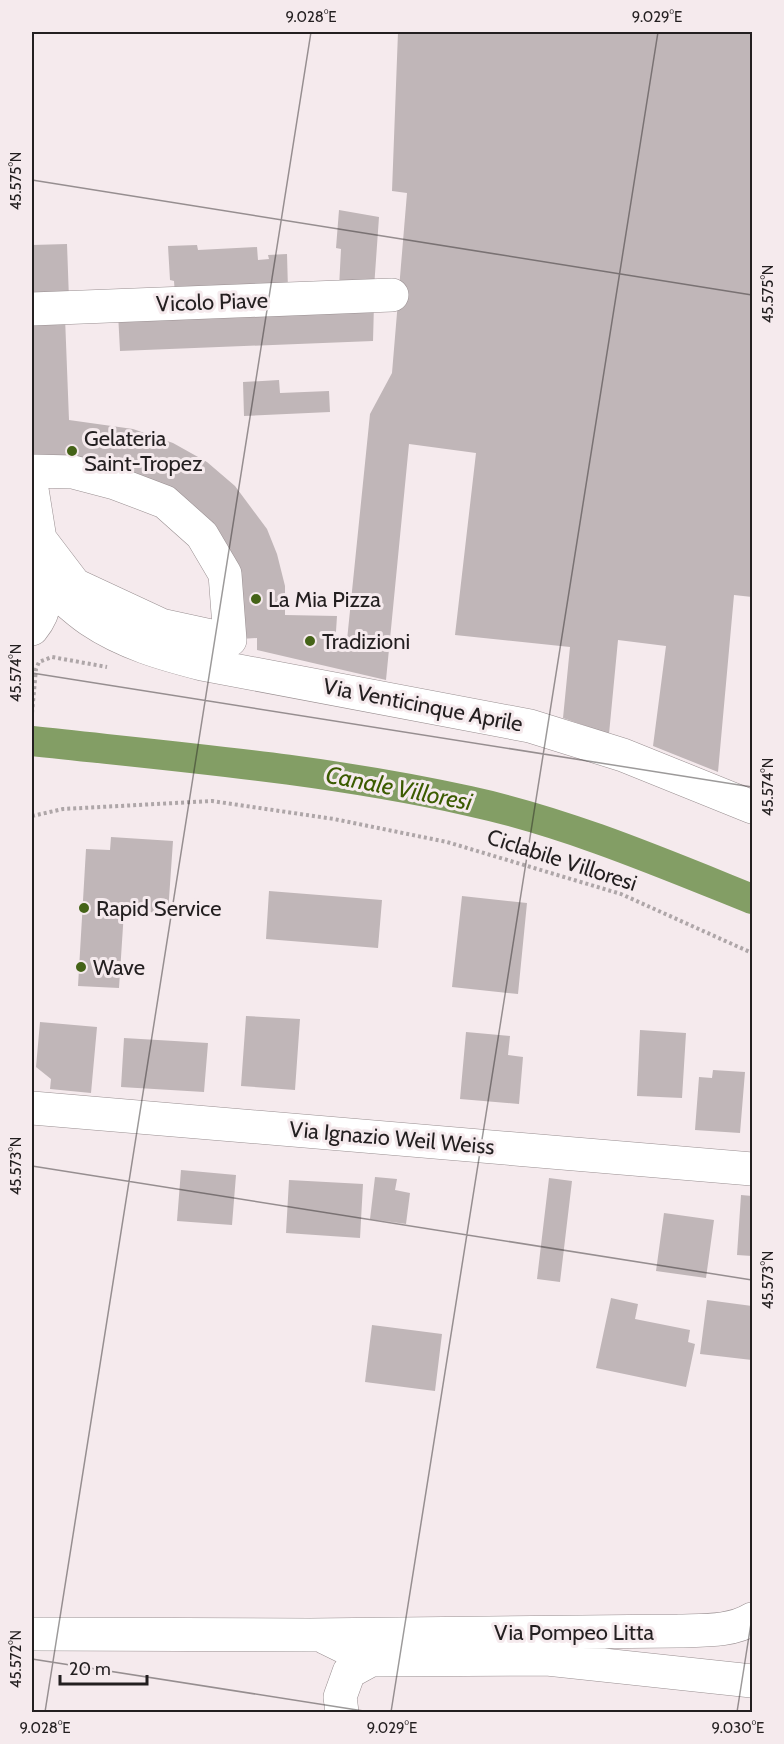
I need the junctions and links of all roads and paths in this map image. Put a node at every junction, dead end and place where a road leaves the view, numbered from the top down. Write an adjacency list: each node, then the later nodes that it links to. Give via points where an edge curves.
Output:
1 (392, 295): 2 (street, Vicolo Piave)
2 (32, 309)
3 (32, 471): 4 (street, via 74,472 165,502 202,535 225,574 230,640 161,625 75,585 40,539)
4 (32, 489)
5 (38, 572): 6 (street, Via Venticinque Aprile); 7 (street, via 46,595)
6 (90, 620): 7 (street, Via Venticinque Aprile); 10 (street, Via Venticinque Aprile, via 149,650 202,664 530,726 623,755)
7 (35, 625)
8 (113, 660): 9 (path, via 109,667 52,657 39,662)
9 (32, 713)
10 (753, 807)
11 (32, 816): 12 (path, Ciclabile Villoresi, via 63,809 212,801 334,819 447,842 610,890)
12 (753, 953)
13 (32, 1108): 14 (street, Via Ignazio Weil Weiss)
14 (753, 1169)
15 (753, 1619): 16 (street, Via Pompeo Litta)
16 (717, 1629): 18 (street, Via Pompeo Litta); 19 (street, via 720,1650 718,1665)
17 (32, 1634): 18 (street, Via Pompeo Litta, via 319,1635)
18 (376, 1647): 19 (street, Via Pompeo Litta); 21 (street, via 349,1672 340,1698)
19 (711, 1676): 20 (street, Via Pompeo Litta)
20 (753, 1681)
21 (342, 1713)

